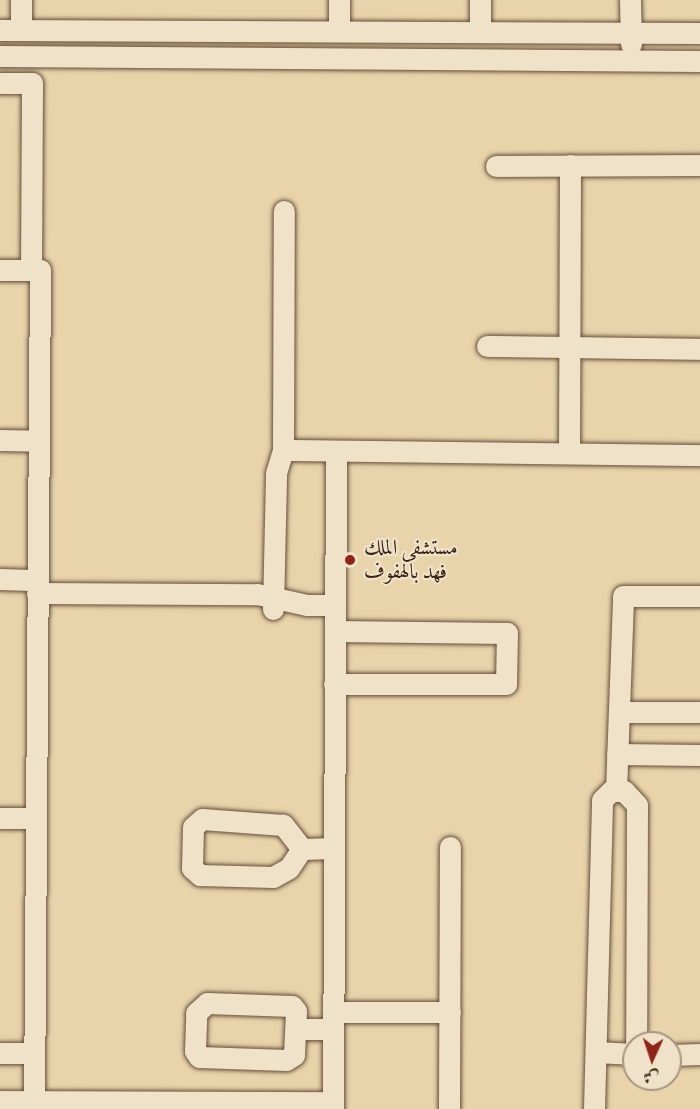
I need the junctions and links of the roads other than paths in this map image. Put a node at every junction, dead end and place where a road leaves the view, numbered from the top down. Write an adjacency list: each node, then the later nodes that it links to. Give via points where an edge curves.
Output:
1 (21, 0): 5 (street)
2 (339, 0): 6 (street)
3 (480, 0): 7 (street)
4 (630, 0): 8 (street)
5 (10, 30): 6 (street)
6 (339, 31): 7 (street)
7 (480, 32): 8 (street)
8 (630, 32): 9 (street); 11 (street)
9 (700, 33)
10 (0, 56): 11 (street)
11 (631, 60): 12 (street)
12 (700, 61)
13 (0, 83): 19 (street, via 32,83)
14 (570, 165): 15 (street); 16 (street); 21 (street)
15 (700, 165)
16 (496, 166)
17 (284, 211): 25 (street)
18 (0, 270): 19 (street)
19 (31, 270): 24 (street, via 40,270)
20 (487, 346): 21 (street)
21 (569, 347): 22 (street); 27 (street)
22 (700, 349)
23 (0, 440): 24 (street)
24 (39, 441): 30 (street)
25 (283, 450): 26 (street); 32 (street, via 276,473)
26 (336, 451): 27 (street); 33 (street)
27 (569, 453): 28 (street)
28 (700, 455)
29 (0, 579): 30 (street)
30 (38, 586): 32 (street); 42 (street)
31 (700, 596): 36 (street, via 623,596)
32 (273, 603): 33 (street)
33 (335, 605): 34 (street)
34 (335, 631): 35 (street); 35 (street, via 507,633 506,684)
35 (334, 684): 44 (street)
36 (619, 712): 37 (street); 38 (street)
37 (700, 712)
38 (617, 754): 39 (street); 40 (street)
39 (700, 755)
40 (616, 791): 49 (street, via 632,796 637,805); 50 (street, via 602,800)
41 (0, 818): 42 (street)
42 (36, 818): 52 (street)
43 (450, 847): 46 (street)
44 (334, 848): 45 (street); 47 (street)
45 (302, 849): 45 (street, via 283,825 202,819 194,827 192,868 200,875 273,877 289,868)
46 (450, 1012): 47 (street); 59 (street)
47 (333, 1021): 48 (street); 58 (street)
48 (297, 1029): 48 (street, via 296,1049 286,1060 206,1060 195,1051 196,1013 207,1003 292,1006)
49 (636, 1031)
50 (596, 1052): 53 (street); 60 (street)
51 (0, 1053): 52 (street)
52 (34, 1053): 57 (street)
53 (622, 1053)
54 (682, 1054): 55 (street)
55 (700, 1054)
56 (0, 1101): 57 (street)
57 (34, 1101): 58 (street)
58 (333, 1106)
59 (449, 1109)
60 (594, 1109)

